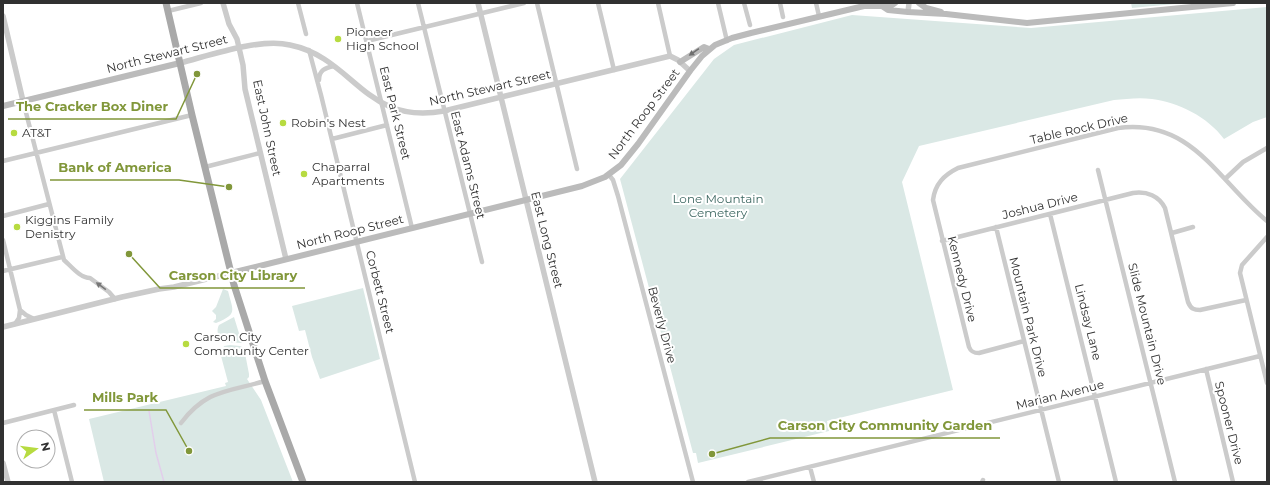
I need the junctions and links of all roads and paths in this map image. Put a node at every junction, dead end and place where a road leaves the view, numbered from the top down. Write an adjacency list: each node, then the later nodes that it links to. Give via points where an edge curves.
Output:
1 (166, 3): 21 (main road)
2 (201, 3): 21 (street)
3 (223, 3): 33 (street, East John Street)
4 (298, 3): 30 (street)
5 (358, 3): 32 (street, East Park Street)
6 (418, 3): 29 (street, East Adams Street)
7 (478, 3): 23 (street, East Long Street)
8 (524, 3): 23 (street)
9 (537, 3): 43 (street)
10 (598, 3): 40 (street)
11 (658, 3): 36 (street)
12 (718, 3): 31 (street)
13 (744, 3): 28 (street)
14 (780, 3): 27 (street)
15 (816, 3): 26 (street)
16 (895, 3): 20 (main road)
17 (909, 3): 22 (street)
18 (919, 3): 24 (main road)
19 (1233, 3): 24 (main road, North Roop Street, via 1028,23)
20 (882, 6): 22 (main road, North Roop Street, via 888,10); 26 (main road, North Roop Street, via 864,6)
21 (168, 11): 38 (main road)
22 (908, 12): 24 (main road, North Roop Street)
23 (480, 13): 29 (street); 44 (street, East Long Street)
24 (946, 14)
25 (3, 16): 45 (street)
26 (819, 16): 31 (main road, North Roop Street)
27 (783, 17)
28 (750, 25)
29 (424, 27): 32 (street); 48 (street, East Adams Street)
30 (306, 34)
31 (727, 40): 34 (main road, North Roop Street)
32 (367, 41): 46 (street, East Park Street)
33 (239, 48): 35 (street, North Stewart Street, via 280,43); 38 (street, North Stewart Street); 54 (street, East John Street, via 244,65 245,89)
34 (709, 49): 37 (main road, one-way to 37, via 699,49); 41 (main road, North Roop Street)
35 (309, 50): 39 (street, North Stewart Street); 42 (street, Corbett Street)
36 (670, 56): 37 (street); 40 (street, North Stewart Street)
37 (680, 62): 41 (street)
38 (180, 63): 45 (main road, North Stewart Street); 49 (main road)
39 (334, 66): 42 (street, via 321,71); 46 (street, North Stewart Street)
40 (614, 70): 43 (street, North Stewart Street)
41 (690, 71): 60 (main road, North Roop Street, via 633,150)
42 (319, 84): 51 (street, Corbett Street)
43 (556, 84): 44 (street, North Stewart Street); 58 (street)
44 (501, 98): 48 (street, North Stewart Street); 62 (street, East Long Street)
45 (24, 101): 47 (main road, North Stewart Street); 53 (street)
46 (382, 104): 48 (street, North Stewart Street, via 412,113); 50 (street, East Park Street)
47 (3, 106)
48 (444, 111): 65 (street, East Adams Street)
49 (192, 116): 53 (street); 56 (main road)
50 (387, 125): 51 (street); 71 (street, East Park Street)
51 (332, 139): 76 (street, Corbett Street)
52 (1267, 148): 61 (street, via 1243,162)
53 (36, 153): 55 (street); 64 (street)
54 (260, 153): 56 (street); 78 (street, East John Street)
55 (3, 161)
56 (205, 167): 82 (main road)
57 (958, 168): 61 (street, Table Rock Drive, via 1118,128 1140,127 1162,131 1184,141); 75 (street, Kennedy Drive, via 942,178 933,194 933,207)
58 (577, 169)
59 (1098, 170): 63 (street, Slide Mountain Drive)
60 (609, 175): 62 (main road, North Roop Street, via 582,186); 108 (street, Beverly Drive, via 618,196)
61 (1225, 179): 68 (street, Table Rock Drive)
62 (526, 199): 65 (main road, North Roop Street); 107 (street, East Long Street)
63 (1106, 200): 66 (street, Joshua Drive); 72 (street, Joshua Drive, via 1143,192 1155,196 1167,213); 93 (street, Slide Mountain Drive)
64 (49, 204): 67 (street); 77 (street)
65 (470, 213): 71 (main road, North Roop Street); 79 (street, East Adams Street)
66 (1050, 214): 69 (street, Joshua Drive); 95 (street, Lindsay Lane)
67 (3, 216)
68 (1267, 221)
69 (996, 227): 75 (street, Joshua Drive); 89 (street, Mountain Park Drive)
70 (1192, 227): 72 (street)
71 (412, 228): 76 (main road, North Roop Street)
72 (1172, 233): 84 (street, via 1191,308 1200,310)
73 (1267, 237): 84 (street, via 1242,265 1240,273)
74 (3, 240): 80 (street)
75 (942, 241): 89 (street, Kennedy Drive, via 971,350 979,353)
76 (357, 242): 78 (main road, North Roop Street); 106 (street, Corbett Street)
77 (62, 256): 80 (street); 83 (street, one-way to 77)
78 (286, 259): 82 (main road, North Roop Street)
79 (482, 262)
80 (10, 269): 81 (street); 85 (street)
81 (3, 271)
82 (231, 272): 83 (street, North Roop Street); 92 (main road)
83 (115, 299): 86 (street, North Roop Street)
84 (1246, 300): 90 (street)
85 (20, 310): 86 (street); 87 (street)
86 (34, 319): 87 (street, North Roop Street)
87 (15, 324): 88 (street, North Roop Street)
88 (3, 327)
89 (1024, 341): 98 (street, Mountain Park Drive)
90 (1260, 356): 91 (street, Marian Avenue); 94 (street)
91 (1206, 369): 93 (street, Marian Avenue); 114 (street, Spooner Drive)
92 (265, 381): 100 (street, via 207,398); 105 (main road)
93 (1151, 382): 95 (street, Marian Avenue); 113 (street, Slide Mountain Drive)
94 (1267, 383)
95 (1095, 396): 98 (street, Marian Avenue); 112 (street, Lindsay Lane)
96 (74, 405): 97 (street)
97 (54, 410): 99 (street); 104 (street)
98 (1040, 410): 102 (street, Marian Avenue); 111 (street, Mountain Park Drive)
99 (3, 422)
100 (181, 423)
101 (3, 463): 103 (street)
102 (810, 467): 109 (street, Marian Avenue); 110 (street)
103 (7, 482)
104 (72, 482)
105 (303, 482)
106 (415, 482)
107 (595, 482)
108 (693, 482)
109 (748, 482)
110 (814, 482)
111 (1059, 482)
112 (1116, 482)
113 (1175, 482)
114 (1233, 482)

